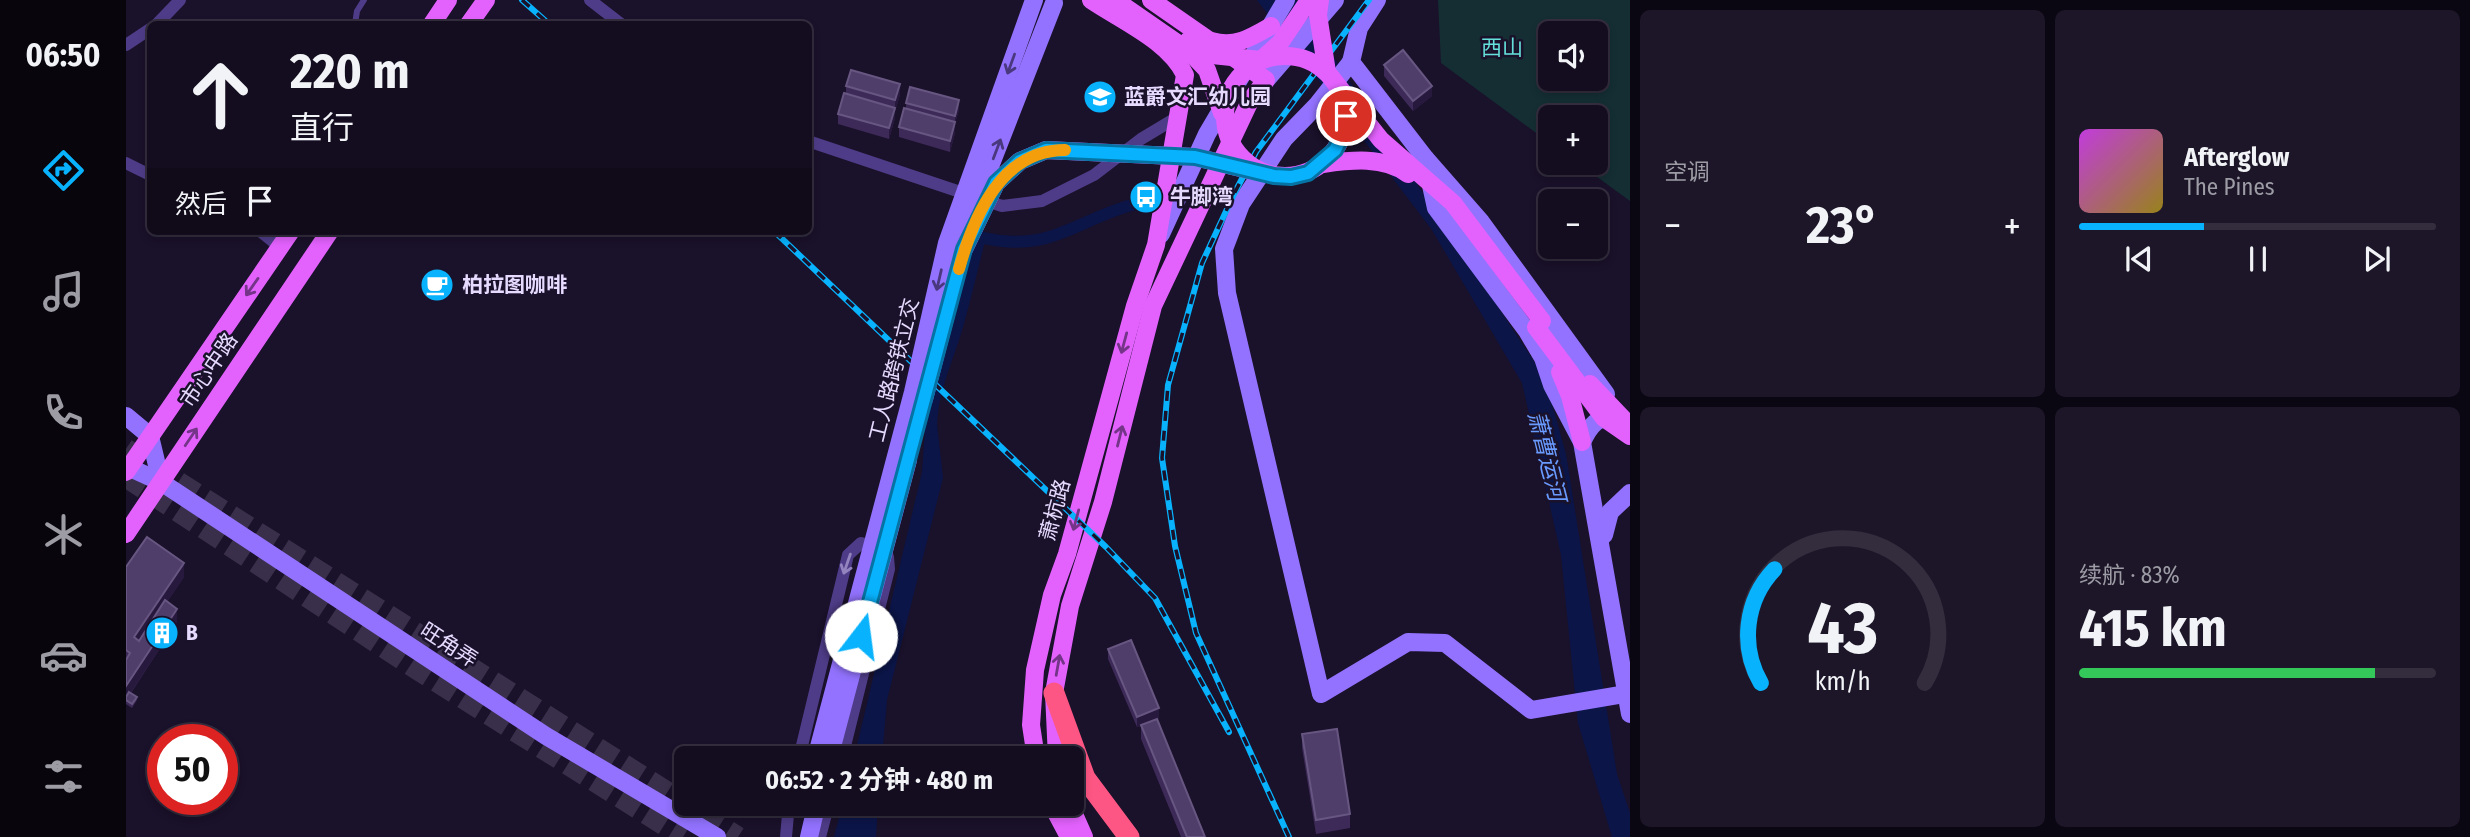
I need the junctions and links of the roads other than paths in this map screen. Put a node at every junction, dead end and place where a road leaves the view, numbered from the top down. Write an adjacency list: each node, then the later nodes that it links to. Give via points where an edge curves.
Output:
1 (180, 0): 17 (street)
2 (364, 0): 18 (lane)
3 (448, 0): 19 (main road)
4 (486, 0): 20 (main road)
5 (590, 0): 21 (street)
6 (1034, 0): 59 (main road, 工人路跨铁立交, one-way to 59, bridge, via 947,243 913,393)
7 (1091, 0): 30 (main road, 萧杭路, via 1178,61 1185,75)
8 (1115, 0): 31 (main road, bridge, via 1190,52 1207,70)
9 (1131, 0): 27 (main road, bridge, via 1212,55)
10 (1151, 0): 24 (main road)
11 (1286, 0): 22 (main road)
12 (1309, 0): 27 (main road, via 1280,43)
13 (1320, 0): 28 (main road, bridge)
14 (1335, 0): 29 (main road)
15 (1377, 0): 26 (main road, via 1359,29)
16 (1055, 1): 43 (main road, 工人路跨铁立交, one-way to 16, bridge, via 973,209)
17 (160, 21)
18 (355, 21)
19 (434, 21)
20 (471, 21)
21 (617, 21)
22 (1271, 26): 24 (main road, via 1225,45); 27 (main road)
23 (147, 31): 25 (street)
24 (1202, 37): 27 (main road)
25 (126, 46)
26 (1351, 62): 33 (main road); 56 (main road, via 1284,139 1241,204 1224,249 1227,293 1321,694 1408,642 1445,643 1531,710)
27 (1254, 63): 28 (main road, bridge, via 1295,56); 29 (main road); 31 (main road, bridge, via 1233,84 1225,102); 41 (main road, via 1207,134)
28 (1327, 72): 35 (main road, bridge, via 1343,99 1346,116 1343,134); 44 (main road, bridge, via 1381,141 1453,203)
29 (1266, 80): 55 (main road, 萧杭路, one-way to 29, via 1070,606 1104,502 1153,306 1250,101)
30 (1176, 118): 32 (street, via 1094,175 1042,201 1002,206); 41 (main road, 萧杭路)
31 (1224, 122): 37 (main road, bridge, via 1240,157)
32 (812, 142)
33 (1425, 158): 47 (main road, via 1481,222); 49 (main road, via 1436,208 1527,331)
34 (126, 163): 36 (street)
35 (1323, 163): 37 (main road, bridge, via 1308,173); 44 (main road, bridge, via 1361,160 1398,167 1423,185 1445,204)
36 (147, 174)
37 (1274, 176): 43 (main road, bridge, via 1195,157 1046,150 1020,161 996,183)
38 (265, 235): 42 (street)
39 (288, 235): 42 (main road, 市心中路)
40 (327, 235): 51 (main road, 市心中路, one-way to 40)
41 (1156, 245): 62 (main road, 萧杭路, one-way to 62, via 1046,620 1035,670)
42 (280, 247): 48 (main road, 市心中路, one-way to 48)
43 (964, 249): 60 (main road, 工人路跨铁立交, bridge)
44 (1540, 329): 46 (main road); 47 (main road); 49 (main road, via 1570,396)
45 (126, 416): 48 (main road)
46 (1604, 418): 47 (main road); 49 (main road, via 1591,425)
47 (1630, 429)
48 (150, 436): 50 (main road, 市心中路); 51 (main road)
49 (1582, 442): 54 (main road)
50 (127, 468): 51 (main road, 旺角弄)
51 (161, 482): 53 (main road, 市心中路); 69 (main road, 旺角弄, via 546,736)
52 (1630, 493): 54 (main road, via 1610,512)
53 (126, 534)
54 (1602, 542): 56 (main road)
55 (1054, 693): 63 (main road, 萧杭路); 75 (highway, via 1084,778)
56 (1625, 694): 57 (main road)
57 (1630, 714)
58 (802, 746): 61 (street, one-way to 58, via 889,569 888,557 861,543 848,555)
59 (819, 746)
60 (832, 746)
61 (845, 746)
62 (1034, 746)
63 (1056, 746)
64 (788, 816): 70 (street)
65 (809, 816): 71 (main road)
66 (826, 816): 72 (street)
67 (1058, 816): 73 (main road)
68 (1075, 816): 74 (main road)
69 (717, 837)
70 (786, 837)
71 (799, 837)
72 (820, 837)
73 (1069, 837)
74 (1084, 837)
75 (1129, 837)

